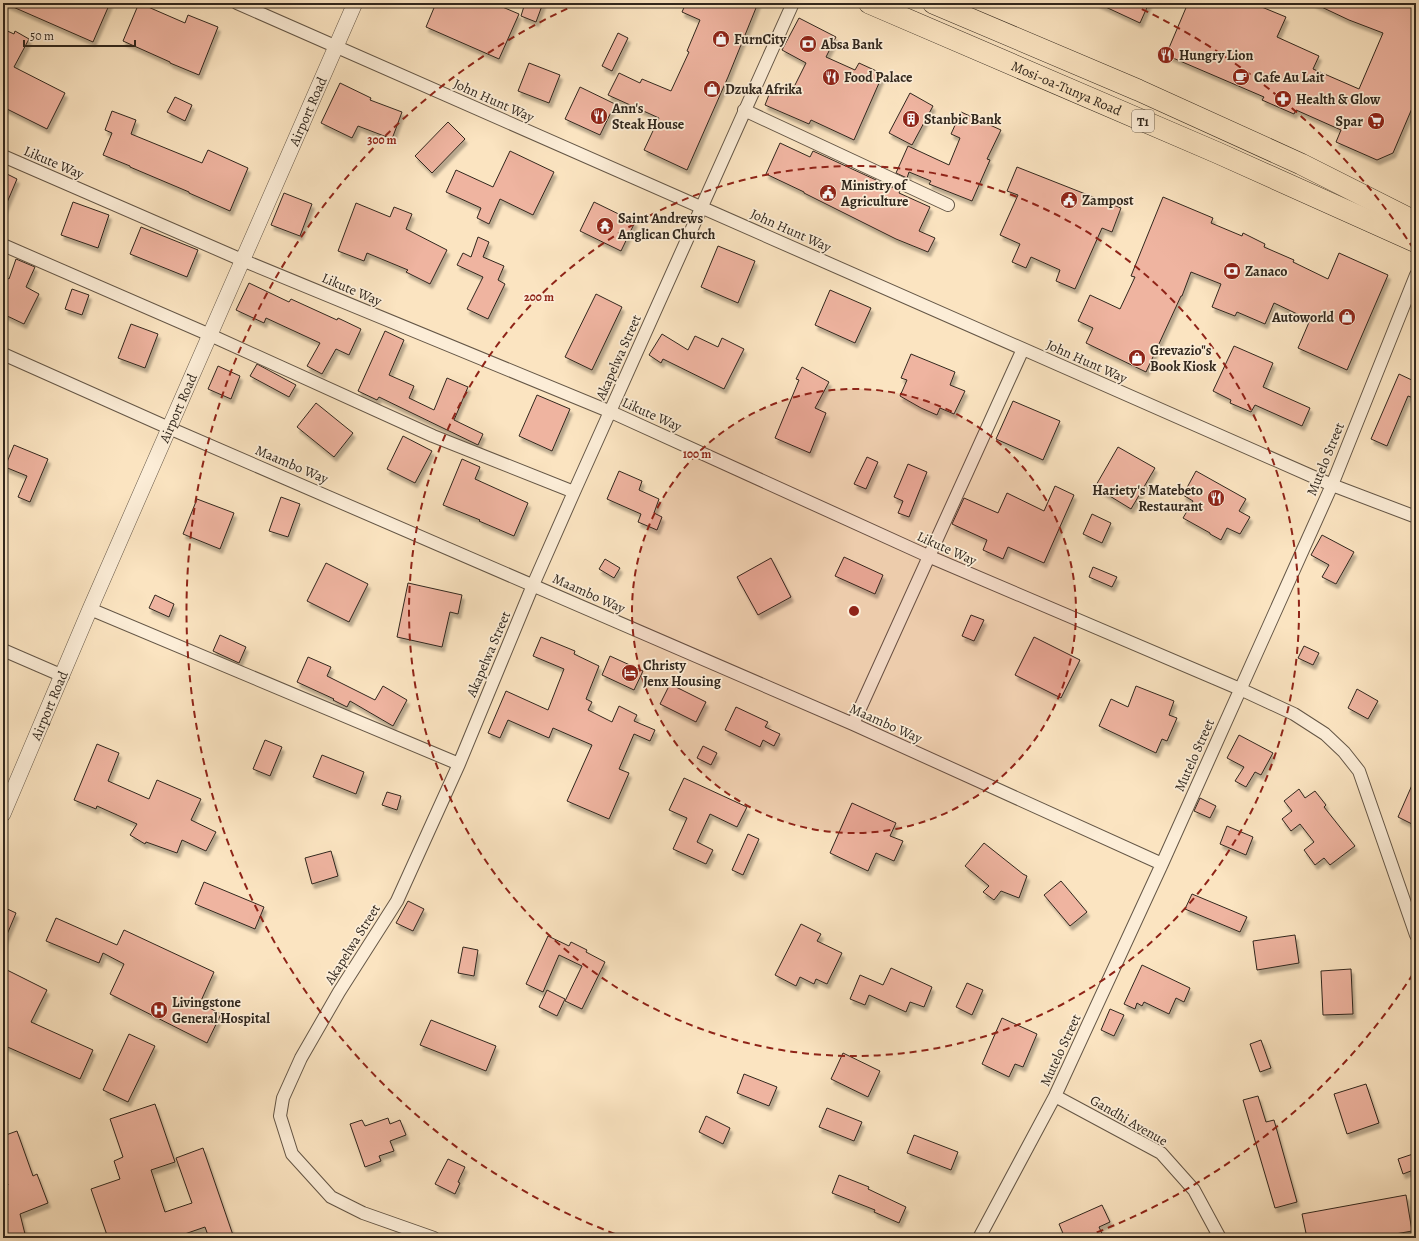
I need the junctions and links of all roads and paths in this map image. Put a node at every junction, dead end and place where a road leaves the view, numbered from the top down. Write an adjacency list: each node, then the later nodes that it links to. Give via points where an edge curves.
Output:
1 (237, 3): 6 (street, John Hunt Way)
2 (355, 3): 6 (street, Airport Road)
3 (793, 3): 7 (street, Akapelwa Street)
4 (869, 3): 12 (highway, Mosi-oa-Tunya Road / T1, via 1225,156)
5 (933, 3): 11 (highway, Mosi-oa-Tunya Road / T1, via 1301,164)
6 (336, 47): 10 (street, John Hunt Way); 14 (street, Airport Road)
7 (744, 110): 9 (street); 10 (street, Akapelwa Street)
8 (3, 156): 14 (street, Likute Way)
9 (948, 205)
10 (701, 207): 17 (street, John Hunt Way); 19 (street, Akapelwa Street)
11 (1416, 222)
12 (1416, 242)
13 (3, 245): 16 (street)
14 (242, 260): 16 (street, Airport Road); 19 (street, Likute Way)
15 (1416, 275): 21 (street, Mutelo Street)
16 (210, 335): 20 (street, Airport Road); 22 (street, via 433,436)
17 (1022, 349): 21 (street, John Hunt Way); 24 (street)
18 (3, 354): 20 (street, Maambo Way)
19 (611, 412): 22 (street, Akapelwa Street); 24 (street, Likute Way)
20 (169, 428): 25 (street, Maambo Way); 26 (street, Airport Road)
21 (1332, 485): 23 (street, John Hunt Way); 29 (street, Mutelo Street)
22 (574, 492): 25 (street, Akapelwa Street)
23 (1416, 517)
24 (928, 556): 29 (street, Likute Way); 30 (street)
25 (533, 585): 30 (street, Maambo Way); 31 (street, Akapelwa Street)
26 (90, 609): 28 (street, Airport Road); 31 (street)
27 (3, 650): 28 (street)
28 (63, 676): 32 (street, Airport Road)
29 (1240, 689): 33 (street, Mutelo Street); 34 (street, Likute Way, via 1294,714 1325,734 1359,771)
30 (853, 724): 33 (street, Maambo Way)
31 (458, 764): 36 (street, Akapelwa Street, via 397,901 301,1058 283,1098 280,1116 292,1154 331,1197 363,1213)
32 (3, 814)
33 (1162, 864): 35 (street, Mutelo Street)
34 (1416, 934)
35 (1055, 1096): 37 (street, Mutelo Street); 38 (street, Gandhi Avenue, via 1161,1153 1194,1190)
36 (434, 1238)
37 (979, 1238)
38 (1220, 1238)

